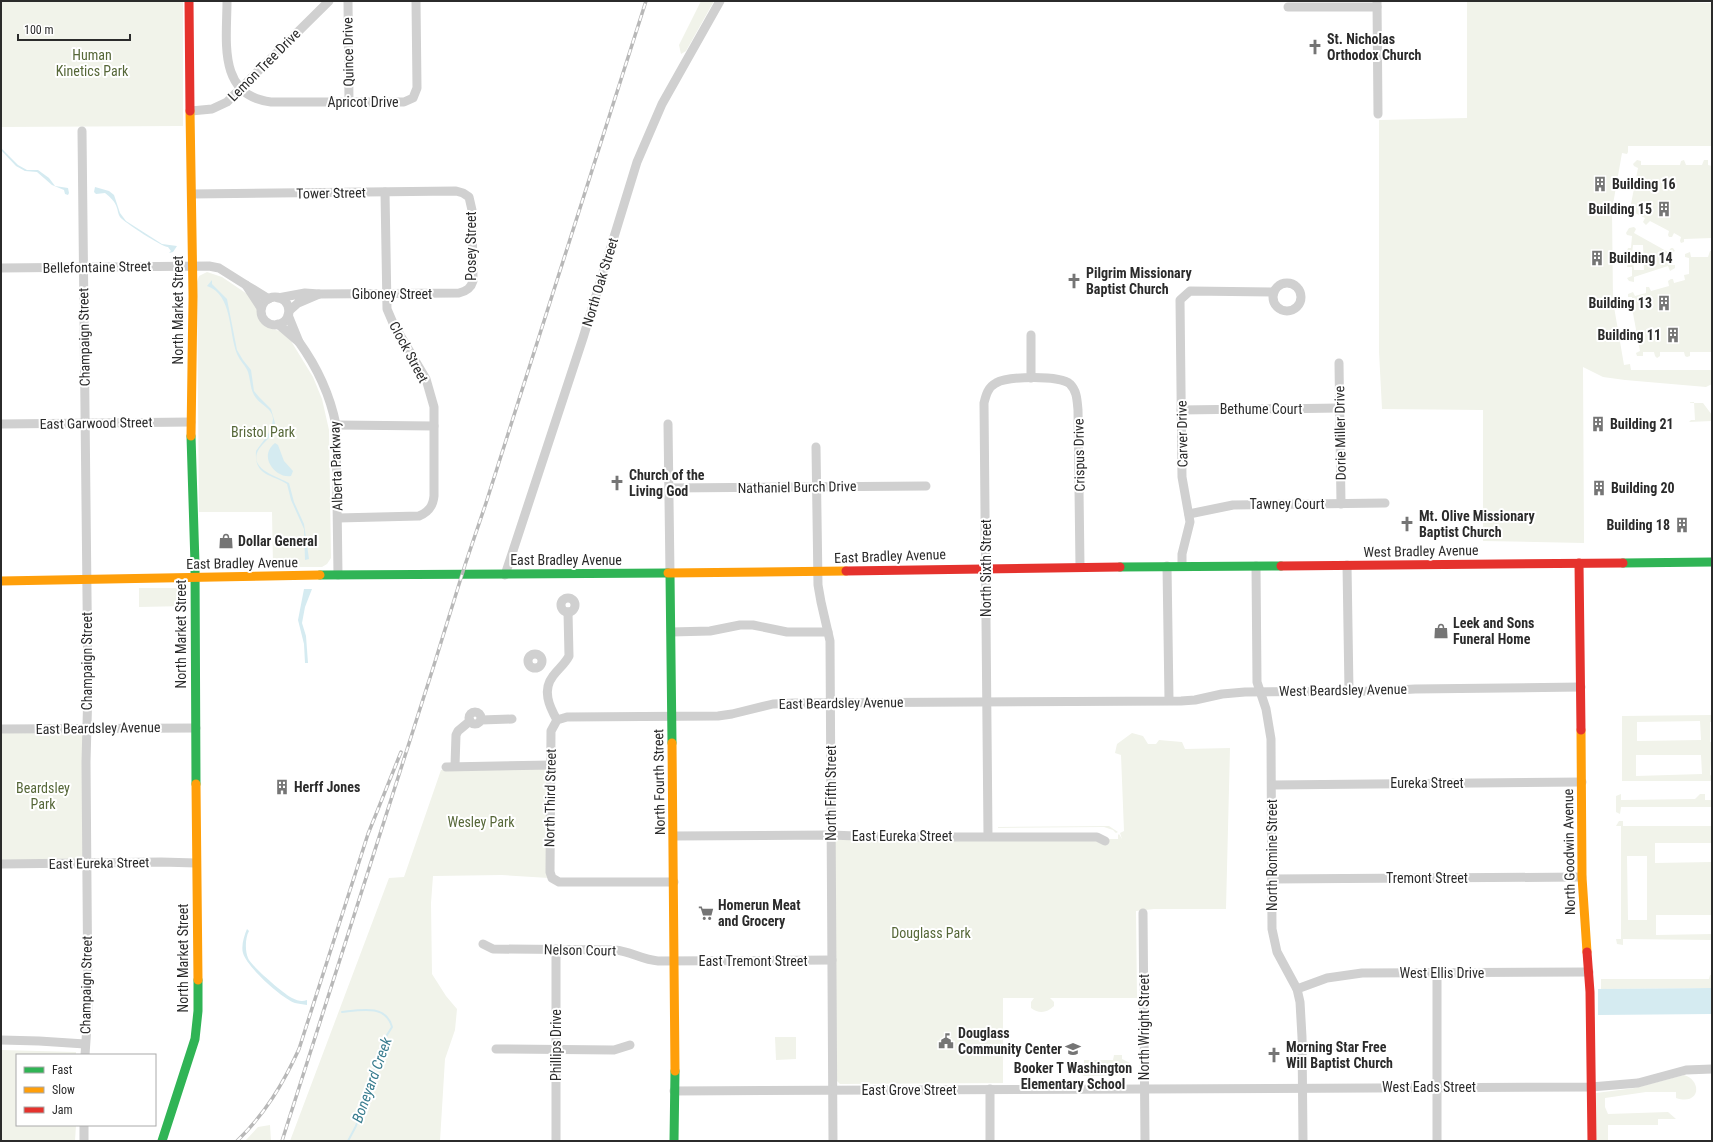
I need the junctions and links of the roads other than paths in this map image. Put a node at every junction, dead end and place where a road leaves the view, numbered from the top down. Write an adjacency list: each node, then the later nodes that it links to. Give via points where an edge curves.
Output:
1 (190, 1): 11 (main road, North Market Street)
2 (227, 1): 9 (street, via 228,66)
3 (329, 1): 9 (street, Lemon Tree Drive)
4 (348, 1): 10 (street, Quince Drive)
5 (416, 1): 10 (street, Apricot Drive, via 417,88 413,98 404,102)
6 (720, 1): 61 (street, North Oak Street, via 662,104 638,162)
7 (1377, 4): 8 (street); 12 (street)
8 (1288, 7)
9 (241, 89): 10 (street, Apricot Drive, via 263,101); 11 (street, Lemon Tree Drive, via 220,106)
10 (349, 102)
11 (191, 111): 15 (main road, North Market Street)
12 (1378, 114)
13 (82, 131): 18 (street, Champaign Street)
14 (385, 192): 15 (street, Tower Street); 16 (street, Tower Street, via 456,191); 24 (street, Clock Street)
15 (192, 194): 17 (main road, North Market Street)
16 (469, 197): 21 (street, Posey Street, via 472,210 473,281)
17 (192, 266): 18 (street, Bellefontaine Street); 20 (street, via 219,268); 35 (main road, North Market Street)
18 (84, 267): 19 (street, Bellefontaine Street); 36 (street, Champaign Street)
19 (1, 268)
20 (246, 285): 25 (street); 26 (street)
21 (465, 292): 24 (street, Giboney Street)
22 (1274, 292): 34 (street, Carver Drive, via 1190,292 1180,300)
23 (319, 294): 24 (street, Giboney Street); 25 (street, Giboney Street, via 305,293); 27 (street, Giboney Street, via 298,303)
24 (386, 294): 40 (street, Clock Street, via 390,315 426,379 434,408)
25 (274, 298): 26 (street, via 266,301); 27 (street, via 286,302)
26 (262, 308): 28 (street, via 265,321)
27 (288, 313): 28 (street, via 282,323); 30 (street, Alberta Parkway)
28 (278, 324): 30 (street, Alberta Parkway)
29 (1031, 335): 32 (street)
30 (299, 342): 39 (street, Alberta Parkway, via 318,371)
31 (1339, 363): 33 (street, Dorie Miller Drive)
32 (1031, 378): 56 (street, North Sixth Street, via 996,382 984,403); 57 (street, Crispus Drive, via 1066,382 1075,391 1077,398)
33 (1340, 408): 34 (street, Bethume Court); 46 (street, Dorie Miller Drive)
34 (1181, 410): 47 (street, Carver Drive, via 1182,477)
35 (191, 422): 36 (street, East Garwood Street); 62 (main road, North Market Street)
36 (85, 423): 37 (street, East Garwood Street); 63 (street, Champaign Street)
37 (1, 424)
38 (668, 424): 44 (street, North Fourth Street)
39 (336, 426): 40 (street); 48 (street, Alberta Parkway)
40 (434, 426): 48 (street, Clock Street, via 434,496 433,504 428,511 419,516 408,517)
41 (816, 447): 43 (street, North Fifth Street)
42 (926, 486): 43 (street, Nathaniel Burch Drive)
43 (817, 487): 44 (street, Nathaniel Burch Drive); 58 (street, North Fifth Street)
44 (669, 488): 59 (street, North Fourth Street)
45 (1385, 503): 46 (street, Tawney Court)
46 (1341, 504): 47 (street, Tawney Court, via 1233,505)
47 (1189, 514): 54 (street, Carver Drive, via 1189,530 1183,549)
48 (338, 518): 60 (street, Alberta Parkway)
49 (1712, 562): 50 (main road, West Bradley Avenue)
50 (1579, 563): 51 (main road, West Bradley Avenue); 70 (main road, North Goodwin Avenue)
51 (1347, 565): 55 (main road, West Bradley Avenue); 71 (street)
52 (1131, 566): 53 (main road, West Bradley Avenue); 57 (main road, East Bradley Avenue)
53 (1167, 566): 54 (main road, West Bradley Avenue); 74 (street)
54 (1182, 566): 55 (main road, West Bradley Avenue)
55 (1256, 566): 72 (street, North Romine Street, via 1257,682)
56 (986, 568): 57 (main road, East Bradley Avenue); 58 (main road, East Bradley Avenue); 75 (street, North Sixth Street)
57 (1080, 568)
58 (818, 572): 59 (main road, East Bradley Avenue); 67 (street, North Fifth Street)
59 (670, 574): 61 (main road, East Bradley Avenue); 66 (main road, North Fourth Street)
60 (338, 575): 61 (main road, East Bradley Avenue); 62 (main road, East Bradley Avenue)
61 (505, 575)
62 (195, 577): 63 (main road, East Bradley Avenue); 81 (main road, North Market Street)
63 (87, 579): 64 (main road, East Bradley Avenue); 80 (street, Champaign Street)
64 (1, 581)
65 (568, 612): 69 (street, via 569,656)
66 (671, 632): 67 (street, via 710,631 740,625 787,632); 77 (main road, North Fourth Street)
67 (828, 632): 76 (street, North Fifth Street)
68 (540, 666): 69 (street)
69 (552, 677): 79 (street, via 547,691 548,701)
70 (1581, 687): 71 (street, West Beardsley Avenue); 84 (main road, North Goodwin Avenue)
71 (1349, 691): 72 (street, West Beardsley Avenue)
72 (1261, 692): 74 (street, West Beardsley Avenue, via 1236,692 1195,700); 85 (street, North Romine Street, via 1271,739)
73 (1105, 700): 74 (street, West Beardsley Avenue); 75 (street, East Beardsley Avenue)
74 (1169, 700)
75 (988, 701): 76 (street, East Beardsley Avenue); 88 (street, North Sixth Street)
76 (830, 702): 77 (street, East Beardsley Avenue, via 773,704 732,714); 86 (street, North Fifth Street)
77 (672, 716): 79 (street, East Beardsley Avenue, via 567,717); 87 (main road, North Fourth Street)
78 (512, 719): 83 (street, via 481,720 480,714 475,712 470,715 470,721 456,735 451,766)
79 (557, 720): 83 (street, North Third Street, via 551,731)
80 (87, 728): 81 (street, East Beardsley Avenue); 82 (street, East Beardsley Avenue); 90 (street, Champaign Street)
81 (196, 728): 91 (main road, North Market Street)
82 (1, 729)
83 (552, 765): 95 (street, North Third Street, via 549,832 552,878 559,882)
84 (1582, 782): 85 (street, Eureka Street); 93 (main road, North Goodwin Avenue)
85 (1272, 785): 94 (street, North Romine Street)
86 (831, 835): 87 (street, East Eureka Street); 88 (street, East Eureka Street); 99 (street, North Fifth Street)
87 (674, 836): 95 (main road, North Fourth Street)
88 (988, 836): 89 (street, East Eureka Street, via 1097,837)
89 (1105, 841)
90 (87, 863): 91 (street, East Eureka Street); 92 (street, East Eureka Street); 105 (street, Champaign Street, via 88,1011)
91 (196, 863): 120 (main road, North Market Street, via 197,1025 195,1039)
92 (1, 864)
93 (1582, 877): 94 (street, Tremont Street); 101 (main road, North Goodwin Avenue)
94 (1273, 879): 103 (street, North Romine Street, via 1274,943)
95 (674, 882): 100 (main road, North Fourth Street)
96 (1143, 913): 113 (street, North Wright Street)
97 (483, 944): 98 (street, Nelson Court, via 493,949)
98 (556, 949): 100 (street, Nelson Court, via 614,950 649,960); 108 (street, Phillips Drive)
99 (832, 960): 100 (street, East Tremont Street); 116 (street, North Fifth Street)
100 (675, 961): 117 (main road, North Fourth Street)
101 (1588, 972): 102 (street, West Ellis Drive); 111 (main road, North Goodwin Avenue)
102 (1437, 974): 103 (street, West Ellis Drive, via 1345,975 1327,978); 112 (street)
103 (1297, 989): 114 (street, North Romine Street, via 1302,1037)
104 (1, 1040): 105 (street)
105 (85, 1044): 109 (street, Champaign Street)
106 (630, 1045): 108 (street, via 614,1050)
107 (496, 1049): 108 (street)
108 (556, 1050): 121 (street, Phillips Drive)
109 (85, 1054)
110 (1712, 1069): 111 (street, West Eads Street, via 1686,1070 1624,1085)
111 (1592, 1086): 112 (street, West Eads Street); 128 (main road, North Goodwin Avenue)
112 (1437, 1087): 114 (street, West Eads Street); 127 (street)
113 (1144, 1088): 114 (street, West Eads Street); 115 (street, East Grove Street); 125 (street, North Wright Street)
114 (1302, 1088): 126 (street, North Romine Street)
115 (990, 1089): 116 (street, East Grove Street); 124 (street)
116 (832, 1090): 117 (street, East Grove Street); 123 (street, North Fifth Street)
117 (674, 1091): 122 (main road, North Fourth Street)
118 (84, 1126): 119 (street)
119 (84, 1141)
120 (162, 1141)
121 (556, 1141)
122 (674, 1141)
123 (833, 1141)
124 (990, 1141)
125 (1145, 1141)
126 (1303, 1141)
127 (1437, 1141)
128 (1592, 1141)

